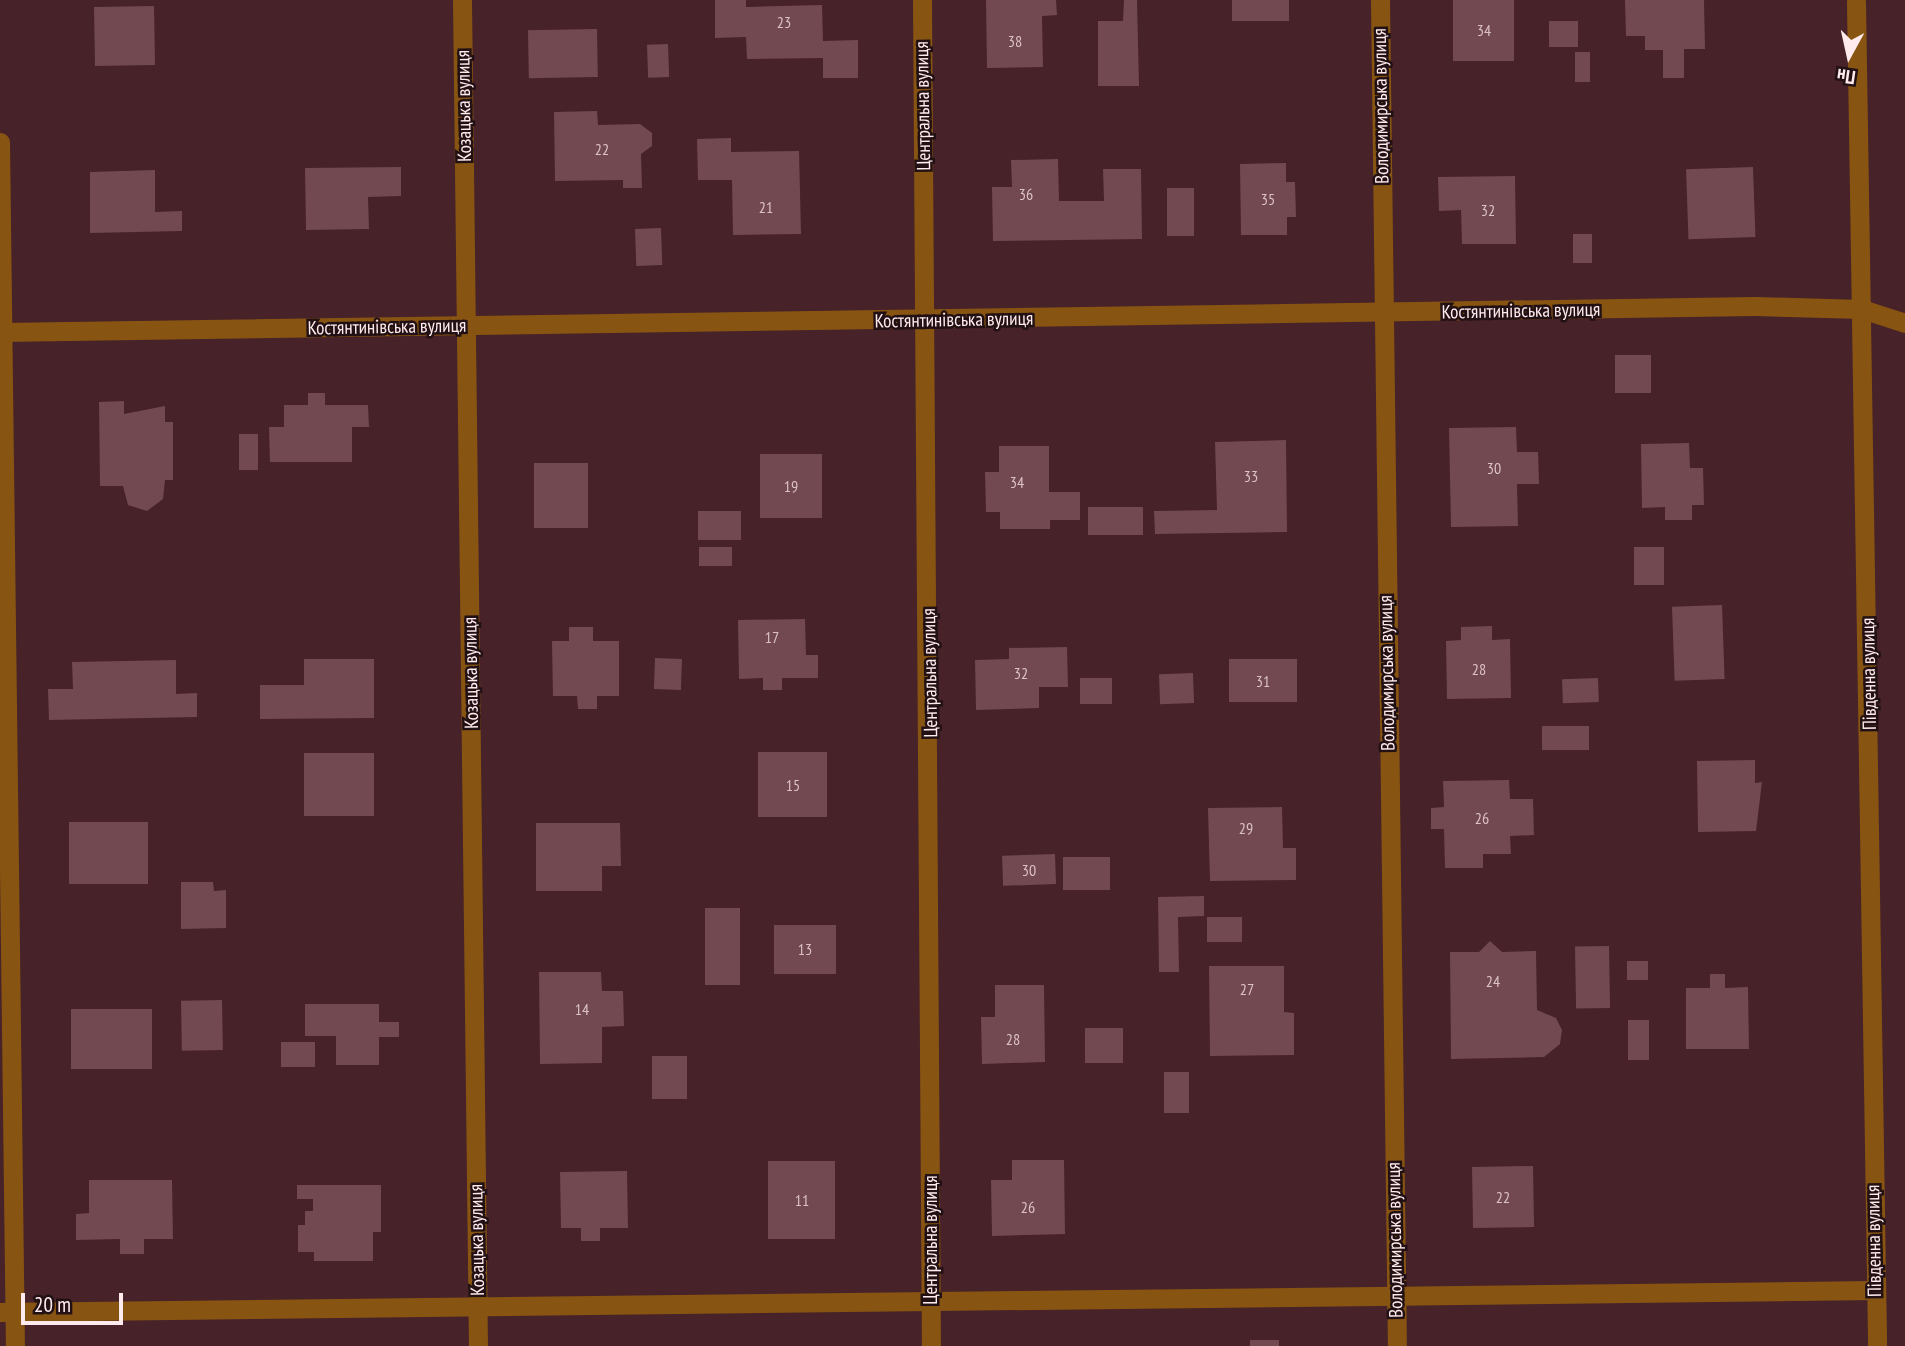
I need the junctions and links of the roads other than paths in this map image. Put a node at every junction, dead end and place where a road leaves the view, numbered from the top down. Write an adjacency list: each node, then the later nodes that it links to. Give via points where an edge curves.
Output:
1 (462, 0): 10 (street, Козацька вулиця)
2 (922, 0): 8 (street, Центральна вулиця)
3 (1380, 0): 7 (street, Володимирська вулиця)
4 (1856, 2): 6 (street, Південна вулиця)
5 (0, 142): 11 (street)
6 (1862, 309): 7 (street, Костянтинівська вулиця); 9 (street, Костянтинівська вулиця); 12 (street, Південна вулиця)
7 (1384, 314): 8 (street, Костянтинівська вулиця); 13 (street, Володимирська вулиця)
8 (926, 321): 10 (street, Костянтинівська вулиця); 14 (street, Центральна вулиця)
9 (1905, 323)
10 (468, 326): 11 (street, Костянтинівська вулиця); 15 (street, Козацька вулиця)
11 (1, 332): 16 (street)
12 (1874, 1290): 13 (street); 21 (street, Південна вулиця)
13 (1396, 1296): 14 (street); 20 (street, Володимирська вулиця)
14 (930, 1300): 15 (street); 19 (street, Центральна вулиця)
15 (477, 1308): 16 (street); 18 (street, Козацька вулиця)
16 (8, 1312): 17 (street)
17 (15, 1346)
18 (478, 1346)
19 (931, 1346)
20 (1397, 1346)
21 (1877, 1346)

